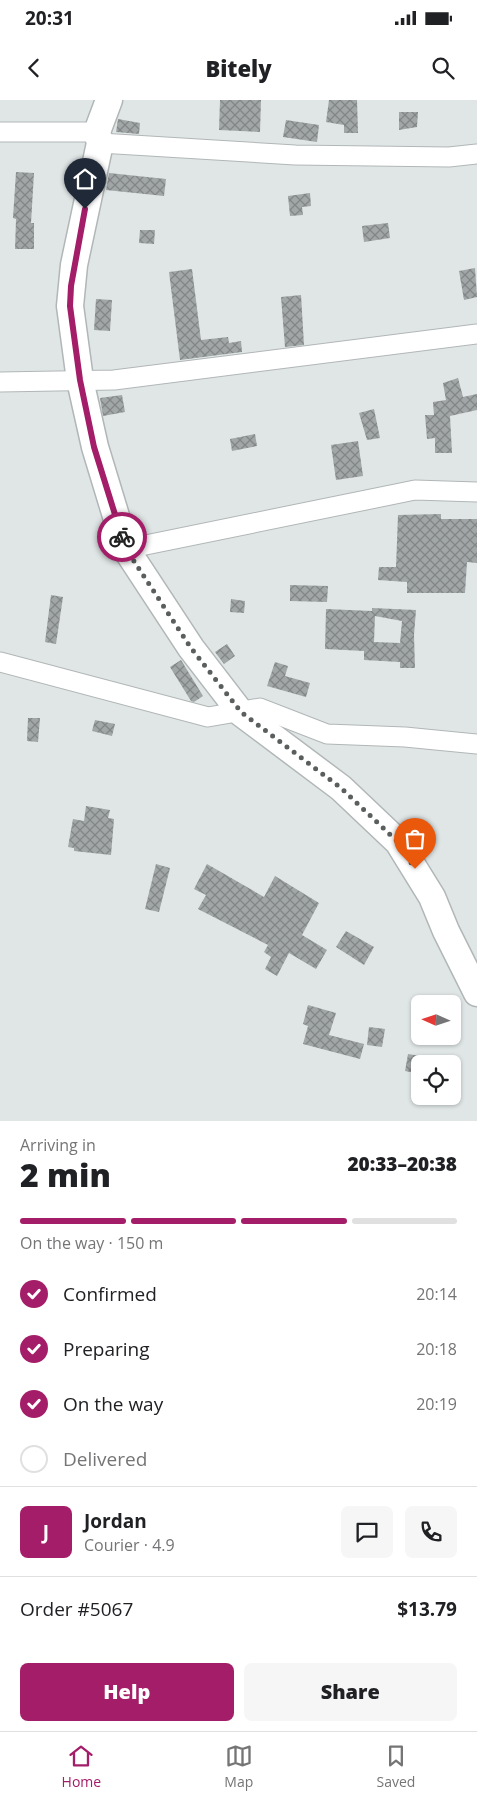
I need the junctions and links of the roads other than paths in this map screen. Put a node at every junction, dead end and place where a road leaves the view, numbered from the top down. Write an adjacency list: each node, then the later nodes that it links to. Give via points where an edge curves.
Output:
1 (109, 100): 3 (street)
2 (0, 132): 3 (street)
3 (99, 138): 4 (street, via 294,155 449,157); 6 (street, via 71,286 70,306)
4 (477, 154)
5 (477, 334): 6 (street, via 114,380)
6 (80, 380): 7 (street); 9 (street, via 94,447)
7 (0, 382)
8 (477, 492): 9 (street, via 415,490)
9 (126, 549): 11 (street, via 191,648)
10 (0, 662): 11 (street, via 208,717)
11 (241, 712): 12 (street, via 260,708 326,734); 13 (street, via 341,788 398,842 432,897)
12 (477, 744)
13 (477, 993)

